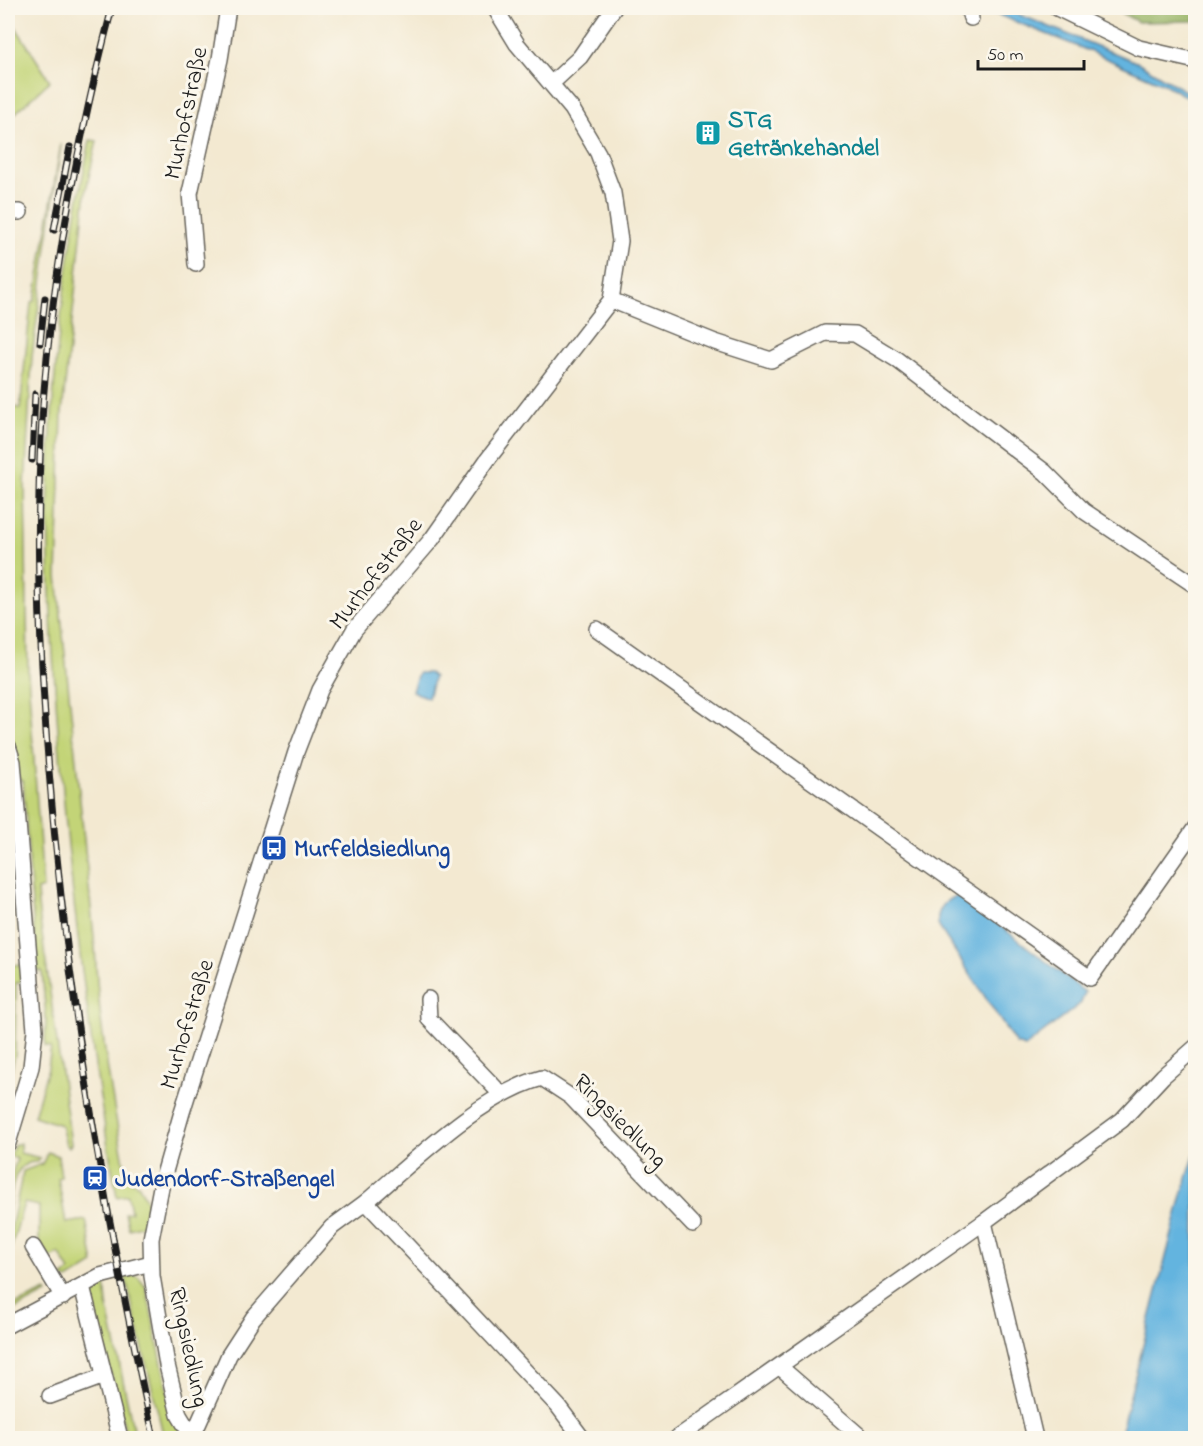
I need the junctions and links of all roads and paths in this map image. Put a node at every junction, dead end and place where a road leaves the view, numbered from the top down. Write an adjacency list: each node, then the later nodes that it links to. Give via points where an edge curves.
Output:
1 (228, 8): 7 (street, Murhofstraße, via 190,193)
2 (495, 8): 6 (street, Murhofstraße, via 517,44)
3 (614, 8): 6 (street, via 580,57)
4 (1057, 8): 5 (street, via 1139,48)
5 (1196, 61)
6 (552, 83): 8 (street, Murhofstraße, via 598,153 613,193 620,241)
7 (196, 264)
8 (611, 300): 9 (street, via 771,360 825,333 855,334 896,359 1045,472 1084,511); 21 (street, Murhofstraße, via 432,539 354,630 320,690 296,752 182,1112 162,1182 151,1239)
9 (1196, 586)
10 (597, 629): 12 (street, via 1090,978)
11 (8, 746): 16 (street, via 13,762 32,975 33,1056)
12 (1196, 826)
13 (428, 999): 15 (street, via 429,1019)
14 (1196, 1047): 18 (street, via 1122,1120)
15 (502, 1095): 17 (street, Ringsiedlung, via 428,1149); 19 (street, Ringsiedlung, via 521,1083 542,1078 571,1097)
16 (8, 1143)
17 (366, 1202): 29 (street, Ringsiedlung, via 332,1227 253,1318 229,1355); 30 (street, via 558,1406)
18 (984, 1222): 25 (street); 33 (street)
19 (693, 1225)
20 (33, 1247): 23 (street)
21 (151, 1263): 22 (street, via 105,1274); 29 (street, Ringsiedlung, via 174,1396 179,1415)
22 (82, 1286): 23 (street); 26 (street)
23 (63, 1297): 24 (street)
24 (8, 1325)
25 (780, 1367): 31 (street); 32 (street)
26 (104, 1376): 27 (street); 28 (street)
27 (50, 1396)
28 (120, 1438)
29 (193, 1438)
30 (582, 1438)
31 (677, 1438)
32 (862, 1438)
33 (1035, 1438)

